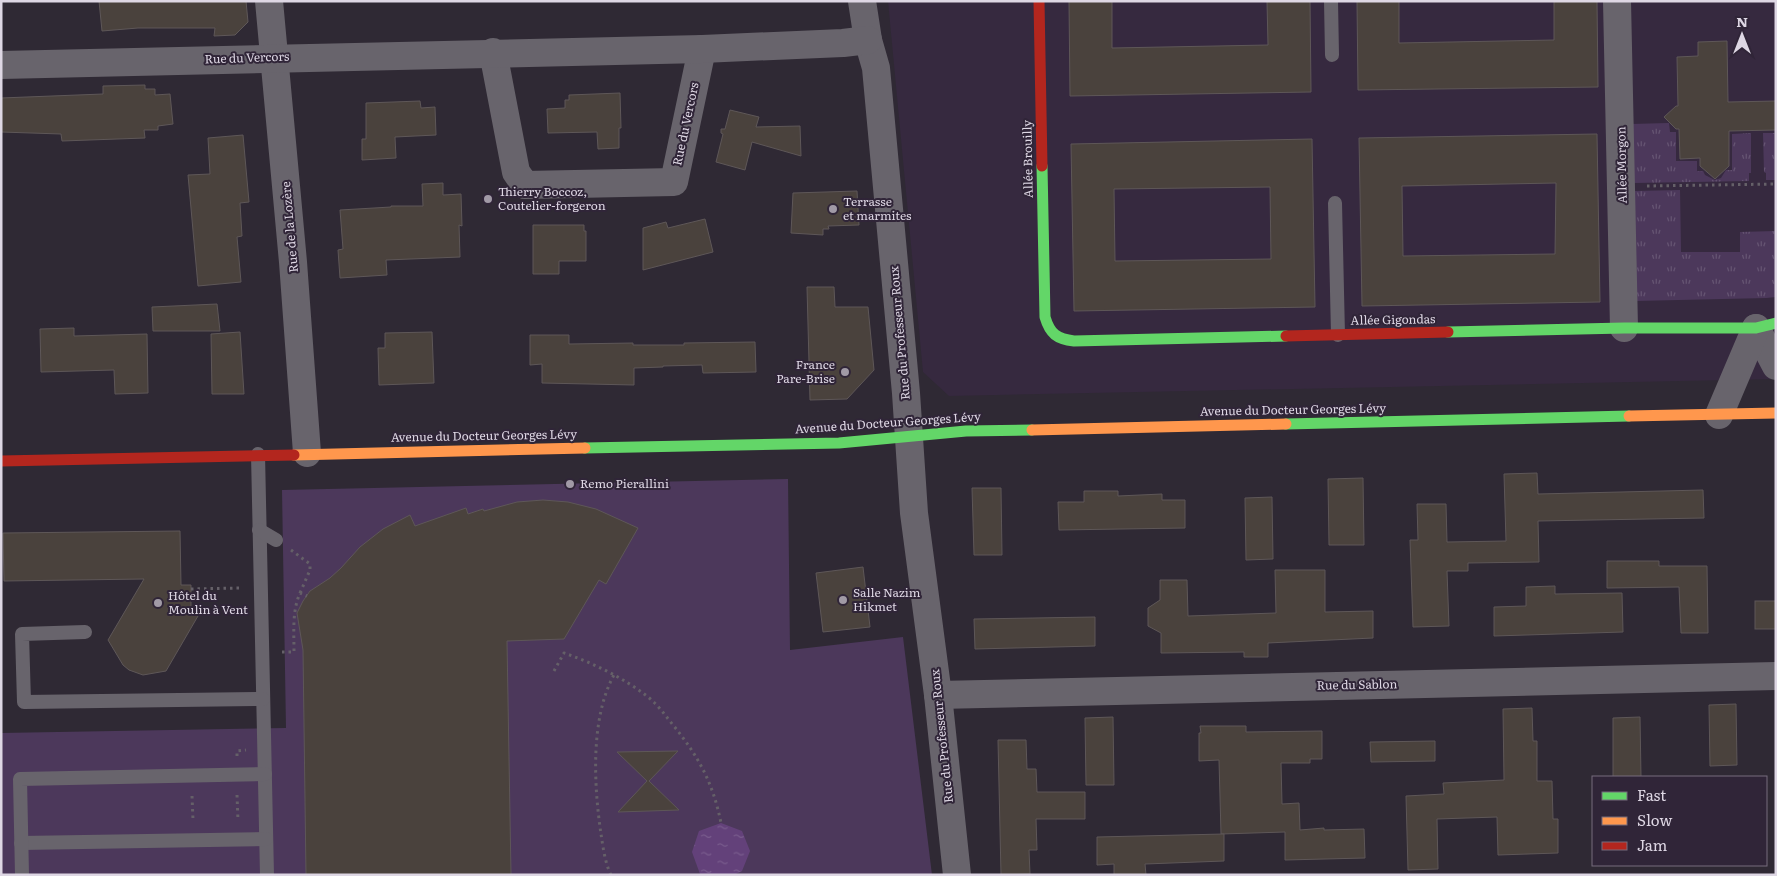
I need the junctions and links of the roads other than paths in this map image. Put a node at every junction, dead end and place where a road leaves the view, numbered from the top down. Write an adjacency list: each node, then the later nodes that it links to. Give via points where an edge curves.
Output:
1 (269, 1): 10 (street, Rue de la Lozère)
2 (862, 1): 6 (street, Rue du Professeur Roux)
3 (1039, 1): 13 (street, Allée Brouilly)
4 (1331, 1): 9 (lane)
5 (1617, 1): 15 (street, Allée Morgon)
6 (868, 40): 7 (street, Rue du Vercors); 20 (street, Rue du Professeur Roux, via 876,68)
7 (702, 49): 8 (street, Rue du Vercors); 8 (street, Rue du Vercors, via 674,182 525,185 516,172)
8 (493, 52): 10 (street, Rue du Vercors)
9 (1332, 55)
10 (274, 58): 11 (street, Rue du Vercors); 21 (street, Rue de la Lozère)
11 (1, 64)
12 (1335, 202): 16 (lane)
13 (1045, 317): 16 (street, Allée Gigondas, via 1048,330 1058,339 1074,341)
14 (1766, 325): 15 (street, Allée Gigondas); 17 (street); 19 (street)
15 (1624, 328): 16 (street, Allée Gigondas)
16 (1338, 335)
17 (1776, 366)
18 (1776, 413): 19 (street, Avenue du Docteur Georges Lévy)
19 (1719, 414): 20 (street, Avenue du Docteur Georges Lévy, via 966,431)
20 (909, 436): 21 (street, Avenue du Docteur Georges Lévy, via 839,443); 28 (street, Rue du Professeur Roux, via 914,513)
21 (307, 453): 22 (street, Avenue du Docteur Georges Lévy)
22 (258, 454): 23 (street, Avenue du Docteur Georges Lévy); 24 (lane)
23 (1, 461)
24 (259, 530): 25 (lane); 29 (lane)
25 (276, 540)
26 (85, 632): 29 (lane, via 22,634 24,702)
27 (1776, 676): 28 (street, Rue du Sablon)
28 (938, 695): 35 (street, Rue du Professeur Roux)
29 (263, 699): 30 (lane)
30 (265, 774): 31 (lane); 32 (lane, via 20,779)
31 (266, 839): 32 (lane); 34 (lane)
32 (21, 844): 33 (lane)
33 (22, 875)
34 (267, 875)
35 (957, 875)

